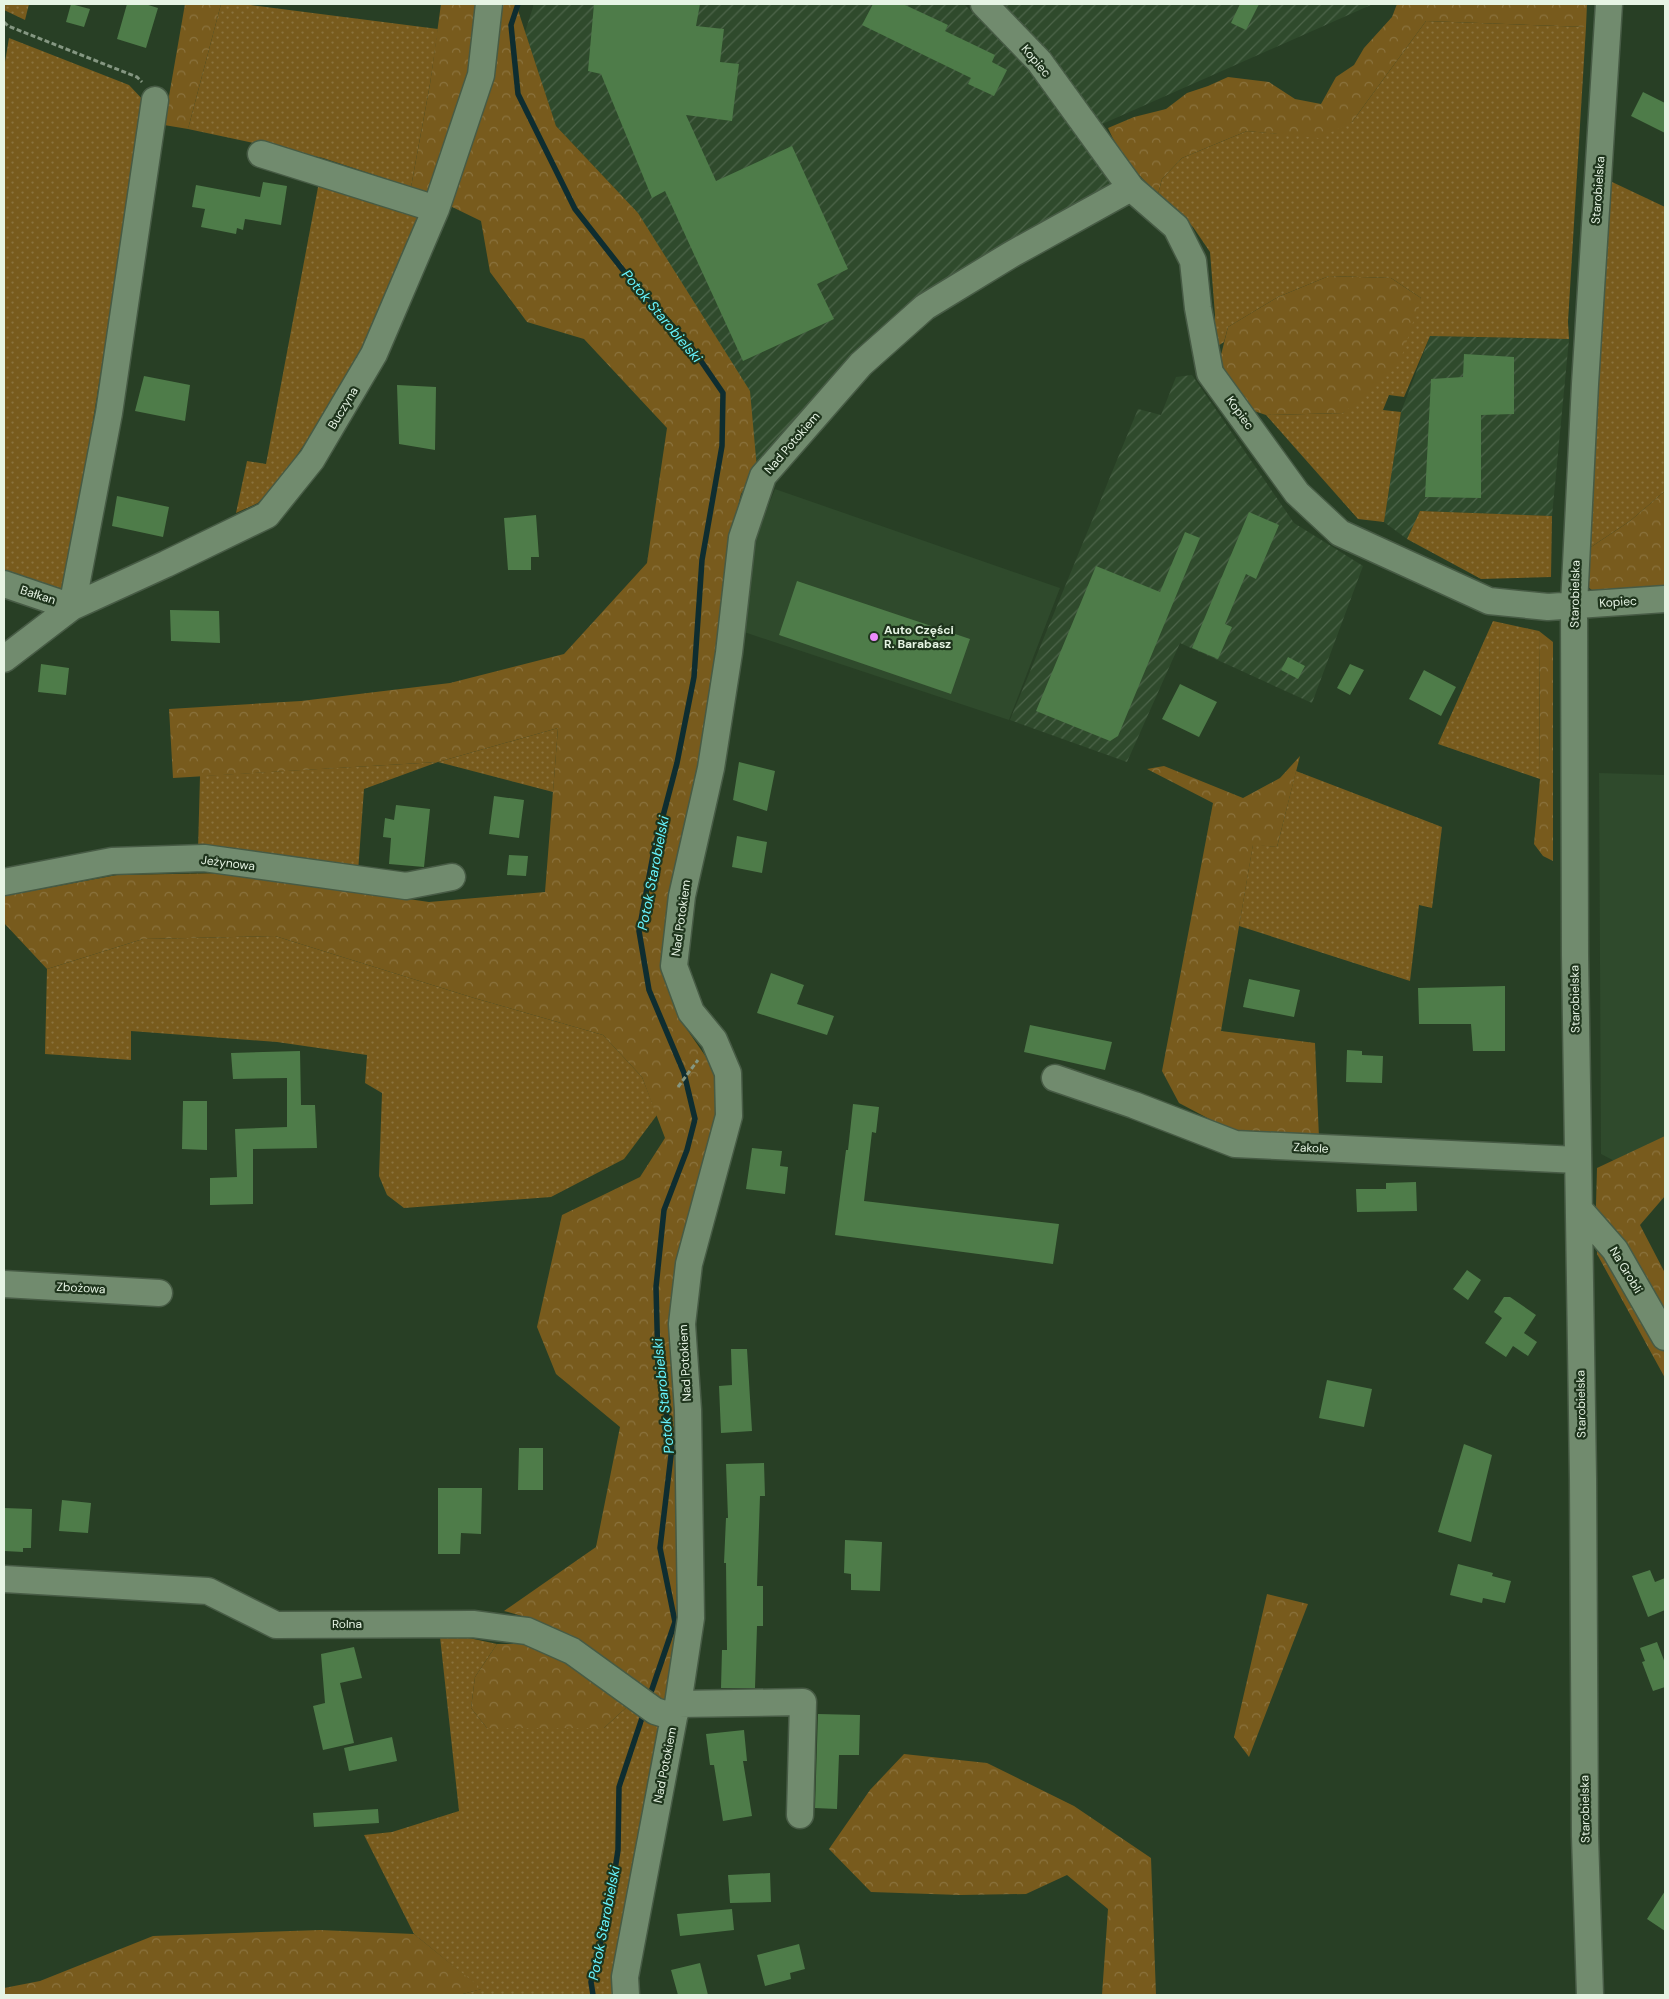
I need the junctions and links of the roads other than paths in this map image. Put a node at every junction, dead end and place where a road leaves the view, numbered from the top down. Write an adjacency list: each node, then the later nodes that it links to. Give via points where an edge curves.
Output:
1 (489, 4): 7 (street, Buczyna, via 481,76)
2 (984, 4): 6 (street, Kopiec, via 1039,61)
3 (1609, 4): 10 (street, Starobielska)
4 (155, 100): 11 (street, via 109,413)
5 (261, 154): 7 (street)
6 (1132, 188): 10 (street, Kopiec, via 1176,227 1193,261 1210,373 1297,493 1340,533 1489,601 1548,607); 22 (street, Nad Potokiem, via 1012,254 925,307 861,364 764,476 742,538 711,768 682,896 674,966 691,1012 714,1040 728,1073 729,1116 689,1264 682,1324 688,1410 691,1618)
7 (436, 209): 11 (street, Buczyna, via 374,354 312,459 267,514)
8 (4, 584): 11 (street, Bałkan)
9 (1665, 599): 10 (street, Kopiec)
10 (1574, 605): 16 (street, Starobielska, via 1574,955)
11 (72, 607): 12 (street, Buczyna)
12 (4, 659)
13 (452, 877): 14 (street, Jeżynowa, via 406,886 204,858 112,861)
14 (4, 882)
15 (1055, 1078): 16 (street, Zakole, via 1235,1144)
16 (1578, 1160): 17 (street, Starobielska)
17 (1578, 1209): 20 (street, Na Grobli, via 1616,1250); 25 (street, Starobielska, via 1585,1836)
18 (4, 1284): 19 (street, Zbożowa)
19 (159, 1293)
20 (1665, 1337)
21 (4, 1579): 22 (street, Rolna, via 208,1591 276,1625 473,1624 528,1631 572,1651)
22 (661, 1708): 23 (street, via 803,1702); 24 (street, Nad Potokiem, via 625,1977)
23 (800, 1815)
24 (626, 1995)
25 (1590, 1995)

